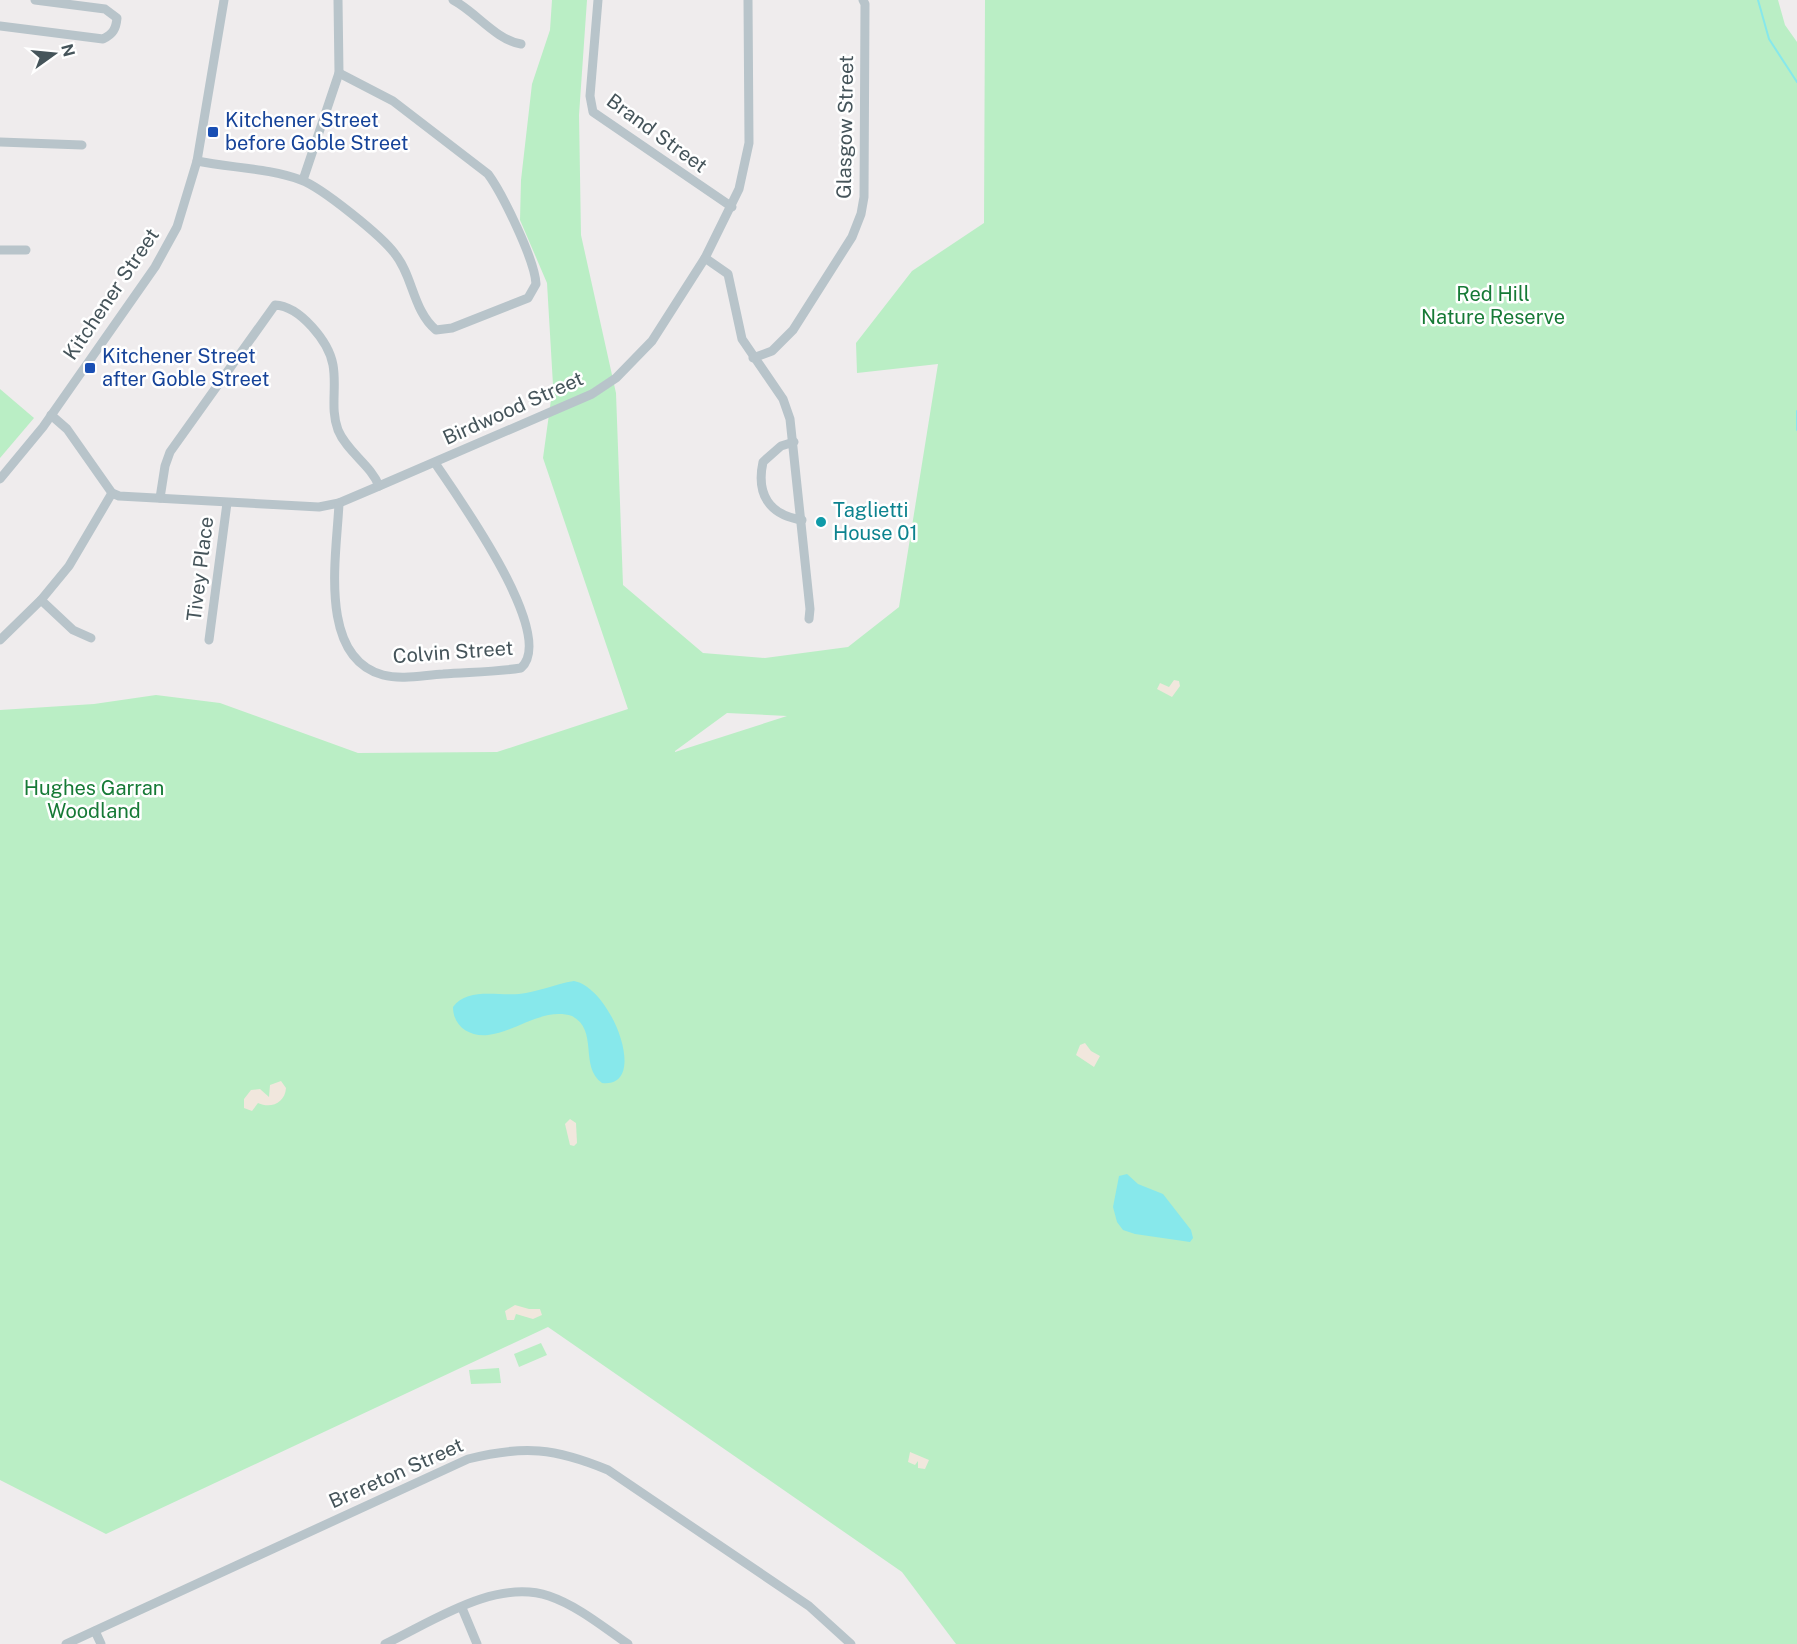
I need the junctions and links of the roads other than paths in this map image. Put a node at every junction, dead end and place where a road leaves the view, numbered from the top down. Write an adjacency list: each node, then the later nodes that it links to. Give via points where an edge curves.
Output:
1 (35, 0): 8 (street, via 105,9 117,18 116,26 103,39)
2 (224, 0): 13 (street, Kitchener Street)
3 (338, 0): 10 (street)
4 (453, 0): 9 (street, via 501,36)
5 (598, 0): 15 (street, Brand Street, via 593,112)
6 (748, 0): 15 (street, Birdwood Street, via 749,143 740,189)
7 (863, 0): 19 (street, Glasgow Street, via 861,214 852,237 793,330 772,351)
8 (0, 26)
9 (521, 44)
10 (339, 73): 14 (street); 14 (street, via 393,101 488,174 499,189 532,268 534,290 528,298 452,328 436,330 423,314 395,253)
11 (0, 142): 12 (street)
12 (82, 145)
13 (197, 161): 14 (street); 20 (street, Kitchener Street, via 182,213 165,249)
14 (303, 180)
15 (732, 207): 18 (street, Birdwood Street)
16 (0, 250): 17 (street)
17 (26, 250)
18 (705, 258): 19 (street, via 728,274 742,339); 22 (street, Birdwood Street, via 652,341 616,378 576,403)
19 (753, 358): 21 (street, via 783,399)
20 (51, 415): 23 (street, Kitchener Street); 25 (street, via 67,429)
21 (794, 442): 29 (street); 29 (street, via 776,450 763,462 761,490 779,512)
22 (435, 463): 24 (street, Birdwood Street); 28 (street, Colvin Street, via 482,533 513,591 531,649 529,661 521,668 400,677 368,669 355,658 345,643 336,605)
23 (0, 479)
24 (379, 486): 26 (street, via 338,431 333,366 328,351 295,312 275,305 170,453); 28 (street, Birdwood Street)
25 (112, 493): 26 (street, Birdwood Street); 30 (street, via 69,566)
26 (160, 498): 27 (street, Birdwood Street)
27 (227, 503): 28 (street, Birdwood Street, via 319,507); 34 (street, Tivey Place)
28 (339, 503)
29 (802, 519): 31 (street)
30 (41, 600): 32 (street, via 73,630); 33 (street)
31 (809, 619)
32 (91, 638)
33 (0, 640)
34 (209, 640)
35 (462, 1608): 39 (street); 40 (street); 41 (street, via 506,1593 550,1596)
36 (95, 1631): 37 (street, Brereton Street); 38 (street); 42 (street, Brereton Street, via 468,1459 510,1449 543,1450 580,1458 608,1470 809,1606)
37 (66, 1644)
38 (101, 1644)
39 (385, 1644)
40 (477, 1644)
41 (628, 1644)
42 (851, 1644)

